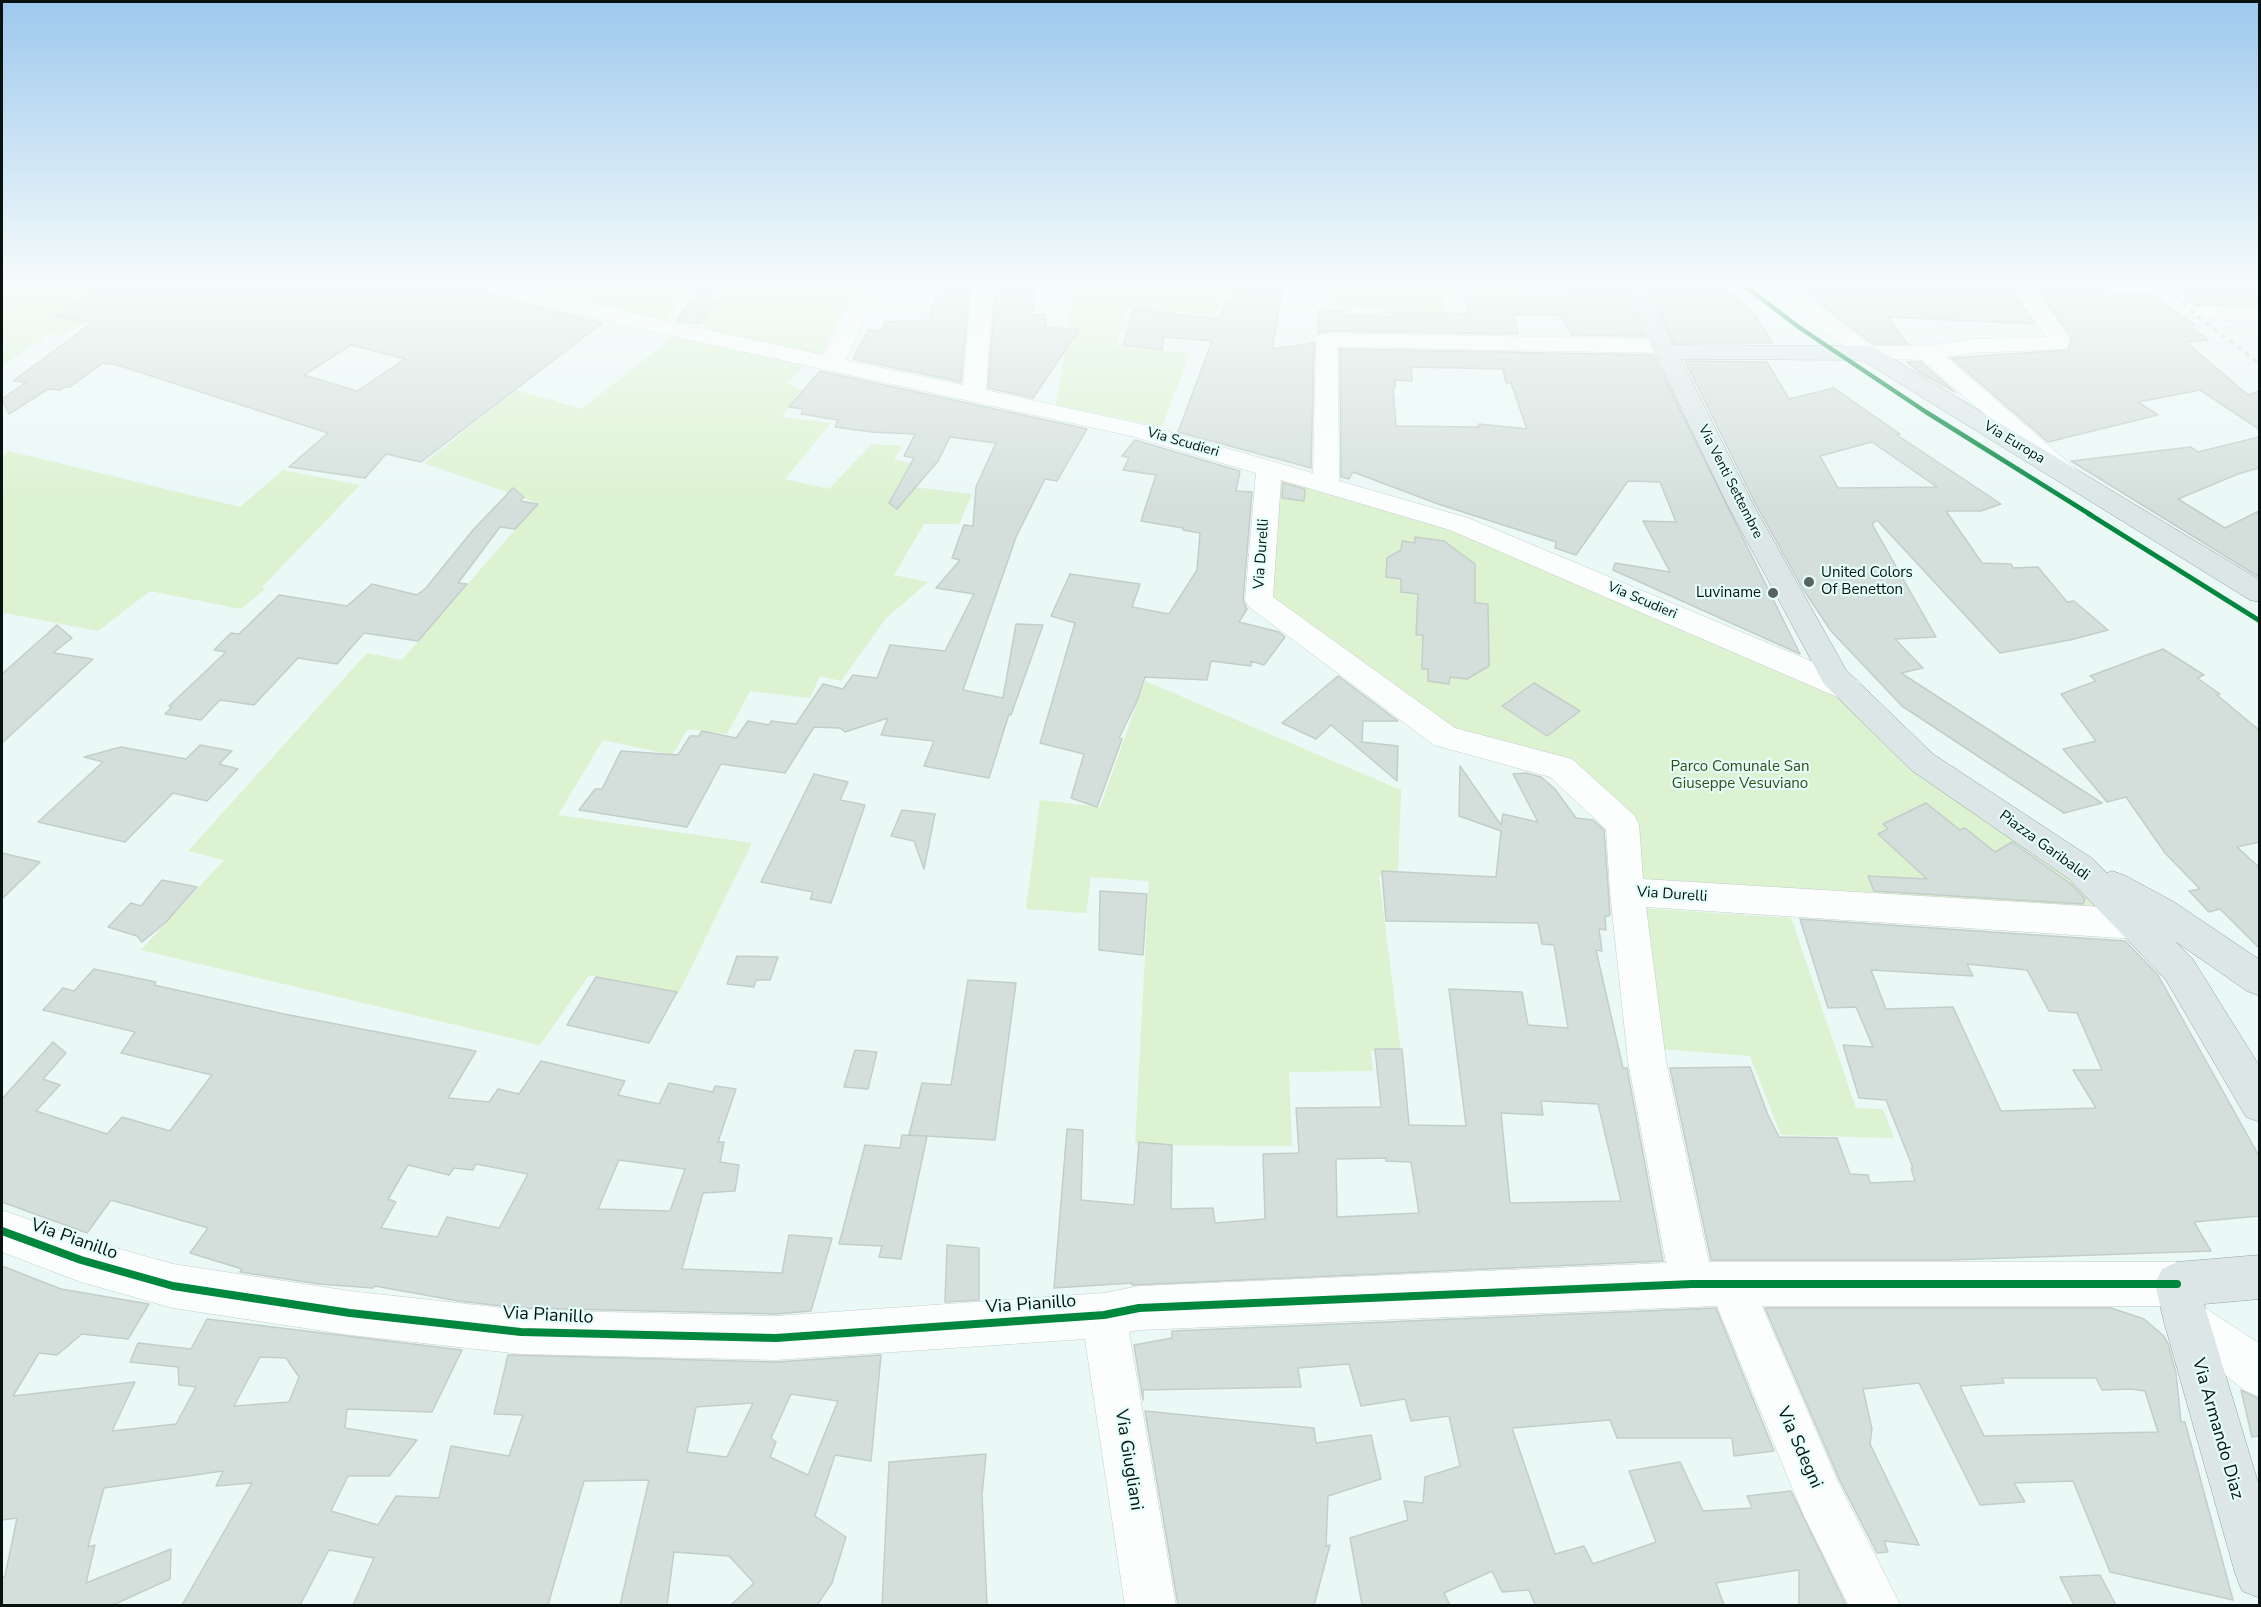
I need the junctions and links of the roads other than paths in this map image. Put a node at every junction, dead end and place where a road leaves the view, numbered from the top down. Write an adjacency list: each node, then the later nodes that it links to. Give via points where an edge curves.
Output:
1 (803, 358): 8 (street, Via Scudieri)
2 (834, 358): 8 (street)
3 (977, 358): 9 (street)
4 (1327, 358): 12 (street)
5 (1668, 358): 14 (main road, Via Venti Settembre, via 1740,504)
6 (1875, 358): 11 (main road, Via Europa)
7 (1934, 358): 11 (street)
8 (831, 364): 9 (street, Via Scudieri)
9 (974, 396): 10 (street, Via Scudieri, via 1136,430)
10 (1269, 468): 12 (street, Via Scudieri); 16 (street, Via Durelli, via 1259,600 1445,737 1561,768 1622,825)
11 (2080, 484): 13 (main road, Via Europa)
12 (1326, 485): 14 (street, Via Scudieri, via 1460,524)
13 (2259, 593)
14 (1841, 683): 15 (main road, Piazza Garibaldi, via 1922,762)
15 (2081, 869): 17 (main road, Piazza Garibaldi); 18 (main road, via 2161,912)
16 (1627, 892): 17 (street, Via Durelli); 22 (street, Via Sdegni, via 1647,1061)
17 (2135, 924): 19 (main road, Piazza Garibaldi, via 2180,969)
18 (2259, 980)
19 (2259, 1104)
20 (2, 1231): 24 (street, Via Pianillo, via 81,1260 173,1286 350,1313 521,1332 776,1338)
21 (2259, 1277): 23 (main road)
22 (1711, 1285): 23 (street, Via Pianillo); 24 (street, Via Pianillo, via 1139,1308); 28 (street, Via Sdegni, via 1768,1377 1821,1499)
23 (2182, 1303): 25 (street); 26 (main road, Via Armando Diaz)
24 (1104, 1315): 27 (street, Via Giugliani)
25 (2259, 1374)
26 (2259, 1573)
27 (1151, 1605)
28 (1876, 1605)

